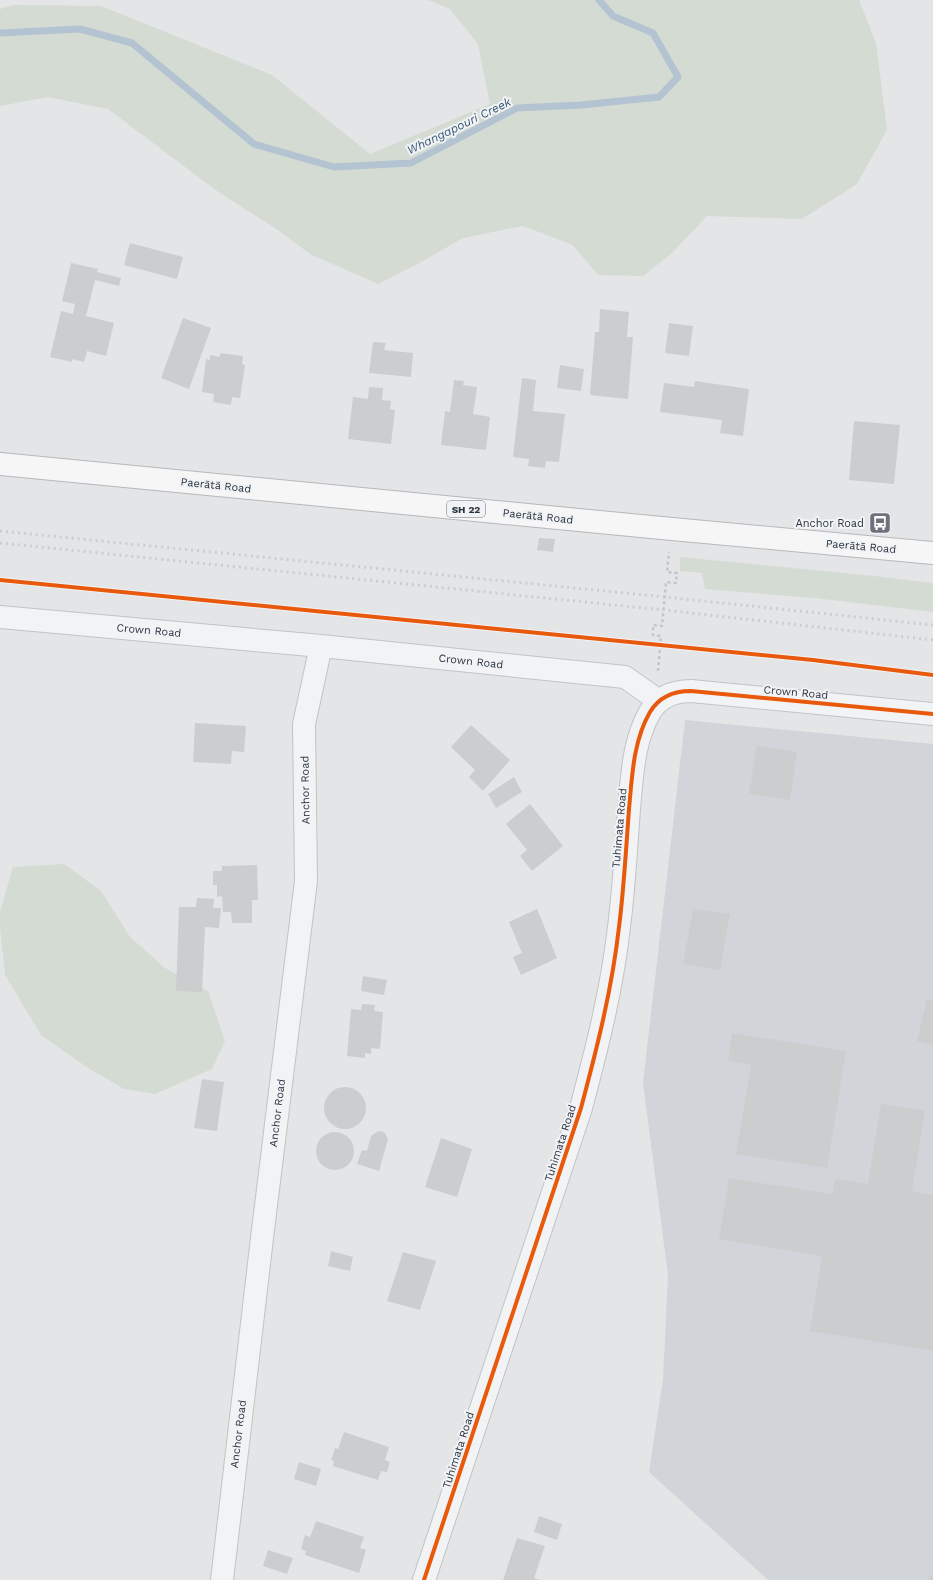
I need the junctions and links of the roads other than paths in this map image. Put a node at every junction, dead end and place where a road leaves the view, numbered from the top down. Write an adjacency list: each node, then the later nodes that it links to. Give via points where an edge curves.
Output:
1 (0, 464): 2 (highway, Paerātā Road / SH 22)
2 (933, 553)
3 (0, 617): 4 (street, Crown Road)
4 (321, 646): 5 (street, Crown Road, via 625,677); 7 (street, Anchor Road, via 304,724 306,881)
5 (659, 701): 6 (street, Crown Road, via 670,694 691,691); 8 (street, Tuhimata Road, via 650,712 637,748 632,777 619,927 608,1001 595,1058 581,1108)
6 (933, 714)
7 (222, 1580)
8 (424, 1580)

